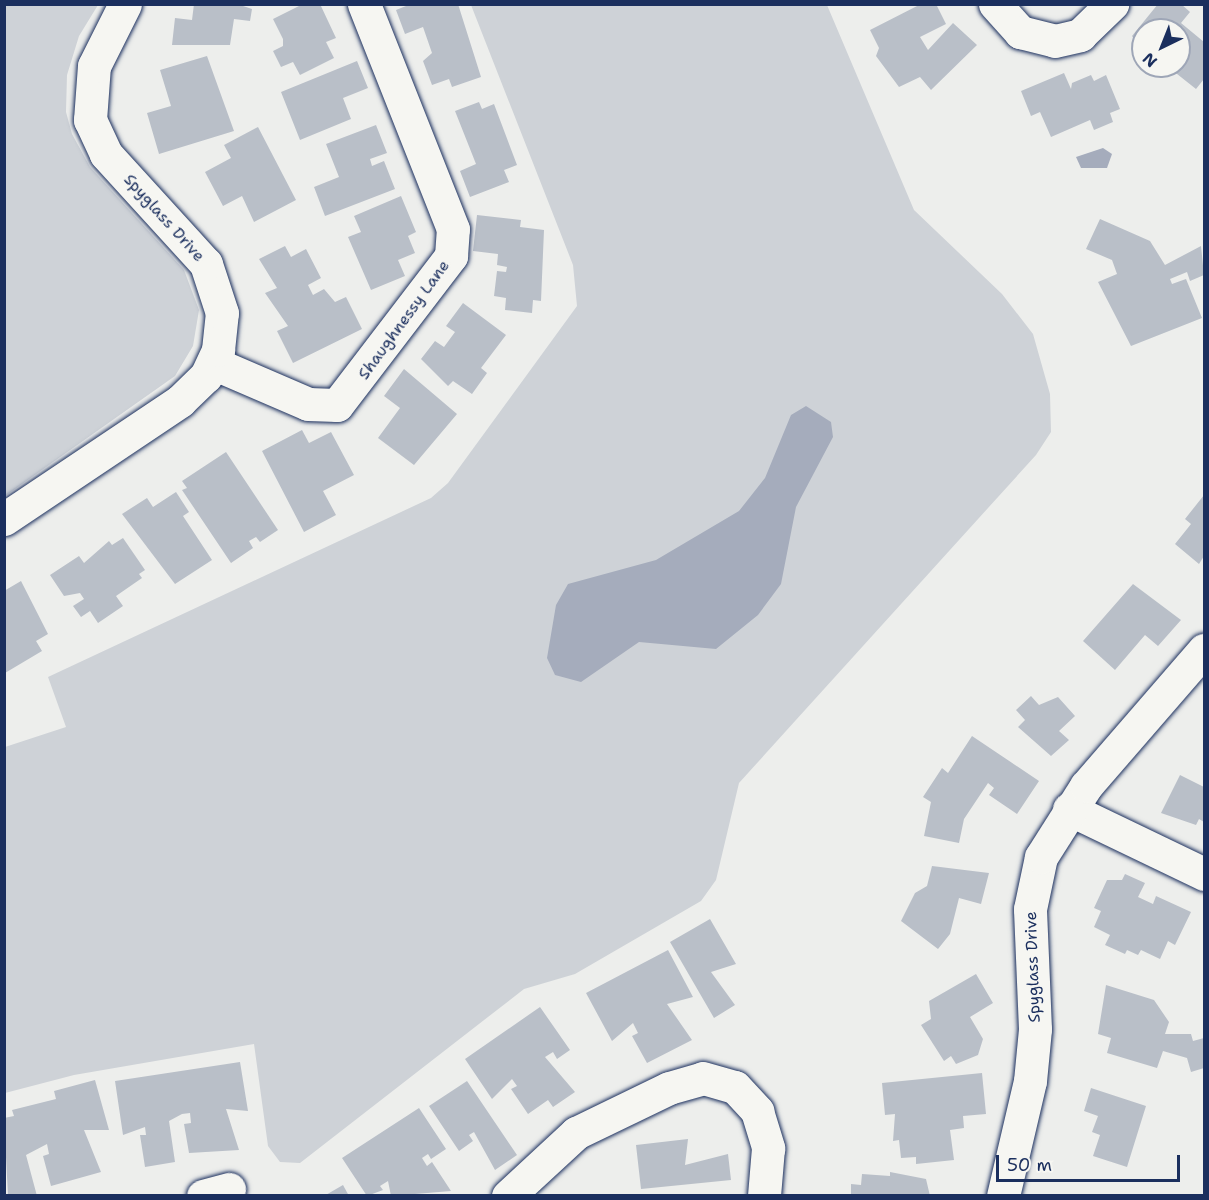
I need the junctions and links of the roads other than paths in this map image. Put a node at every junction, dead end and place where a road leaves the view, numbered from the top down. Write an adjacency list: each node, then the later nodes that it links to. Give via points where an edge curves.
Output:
1 (125, 4): 5 (street, Spyglass Drive, via 94,66 90,120 106,154 213,277 222,314)
2 (364, 4): 5 (street, Shaughnessy Lane, via 453,229 451,256 337,405 308,404)
3 (995, 4): 4 (street, via 1020,32 1055,42 1080,35)
4 (1112, 4)
5 (213, 363): 6 (street, via 180,401)
6 (4, 519)
7 (1204, 650): 8 (street, Spyglass Drive)
8 (1069, 809): 9 (street); 12 (street, Spyglass Drive, via 1041,856 1032,891 1035,1029 1020,1136)
9 (1204, 874)
10 (508, 1196): 11 (street, via 576,1133 669,1088 702,1078 735,1087 757,1111 768,1148)
11 (764, 1196)
12 (1004, 1196)

